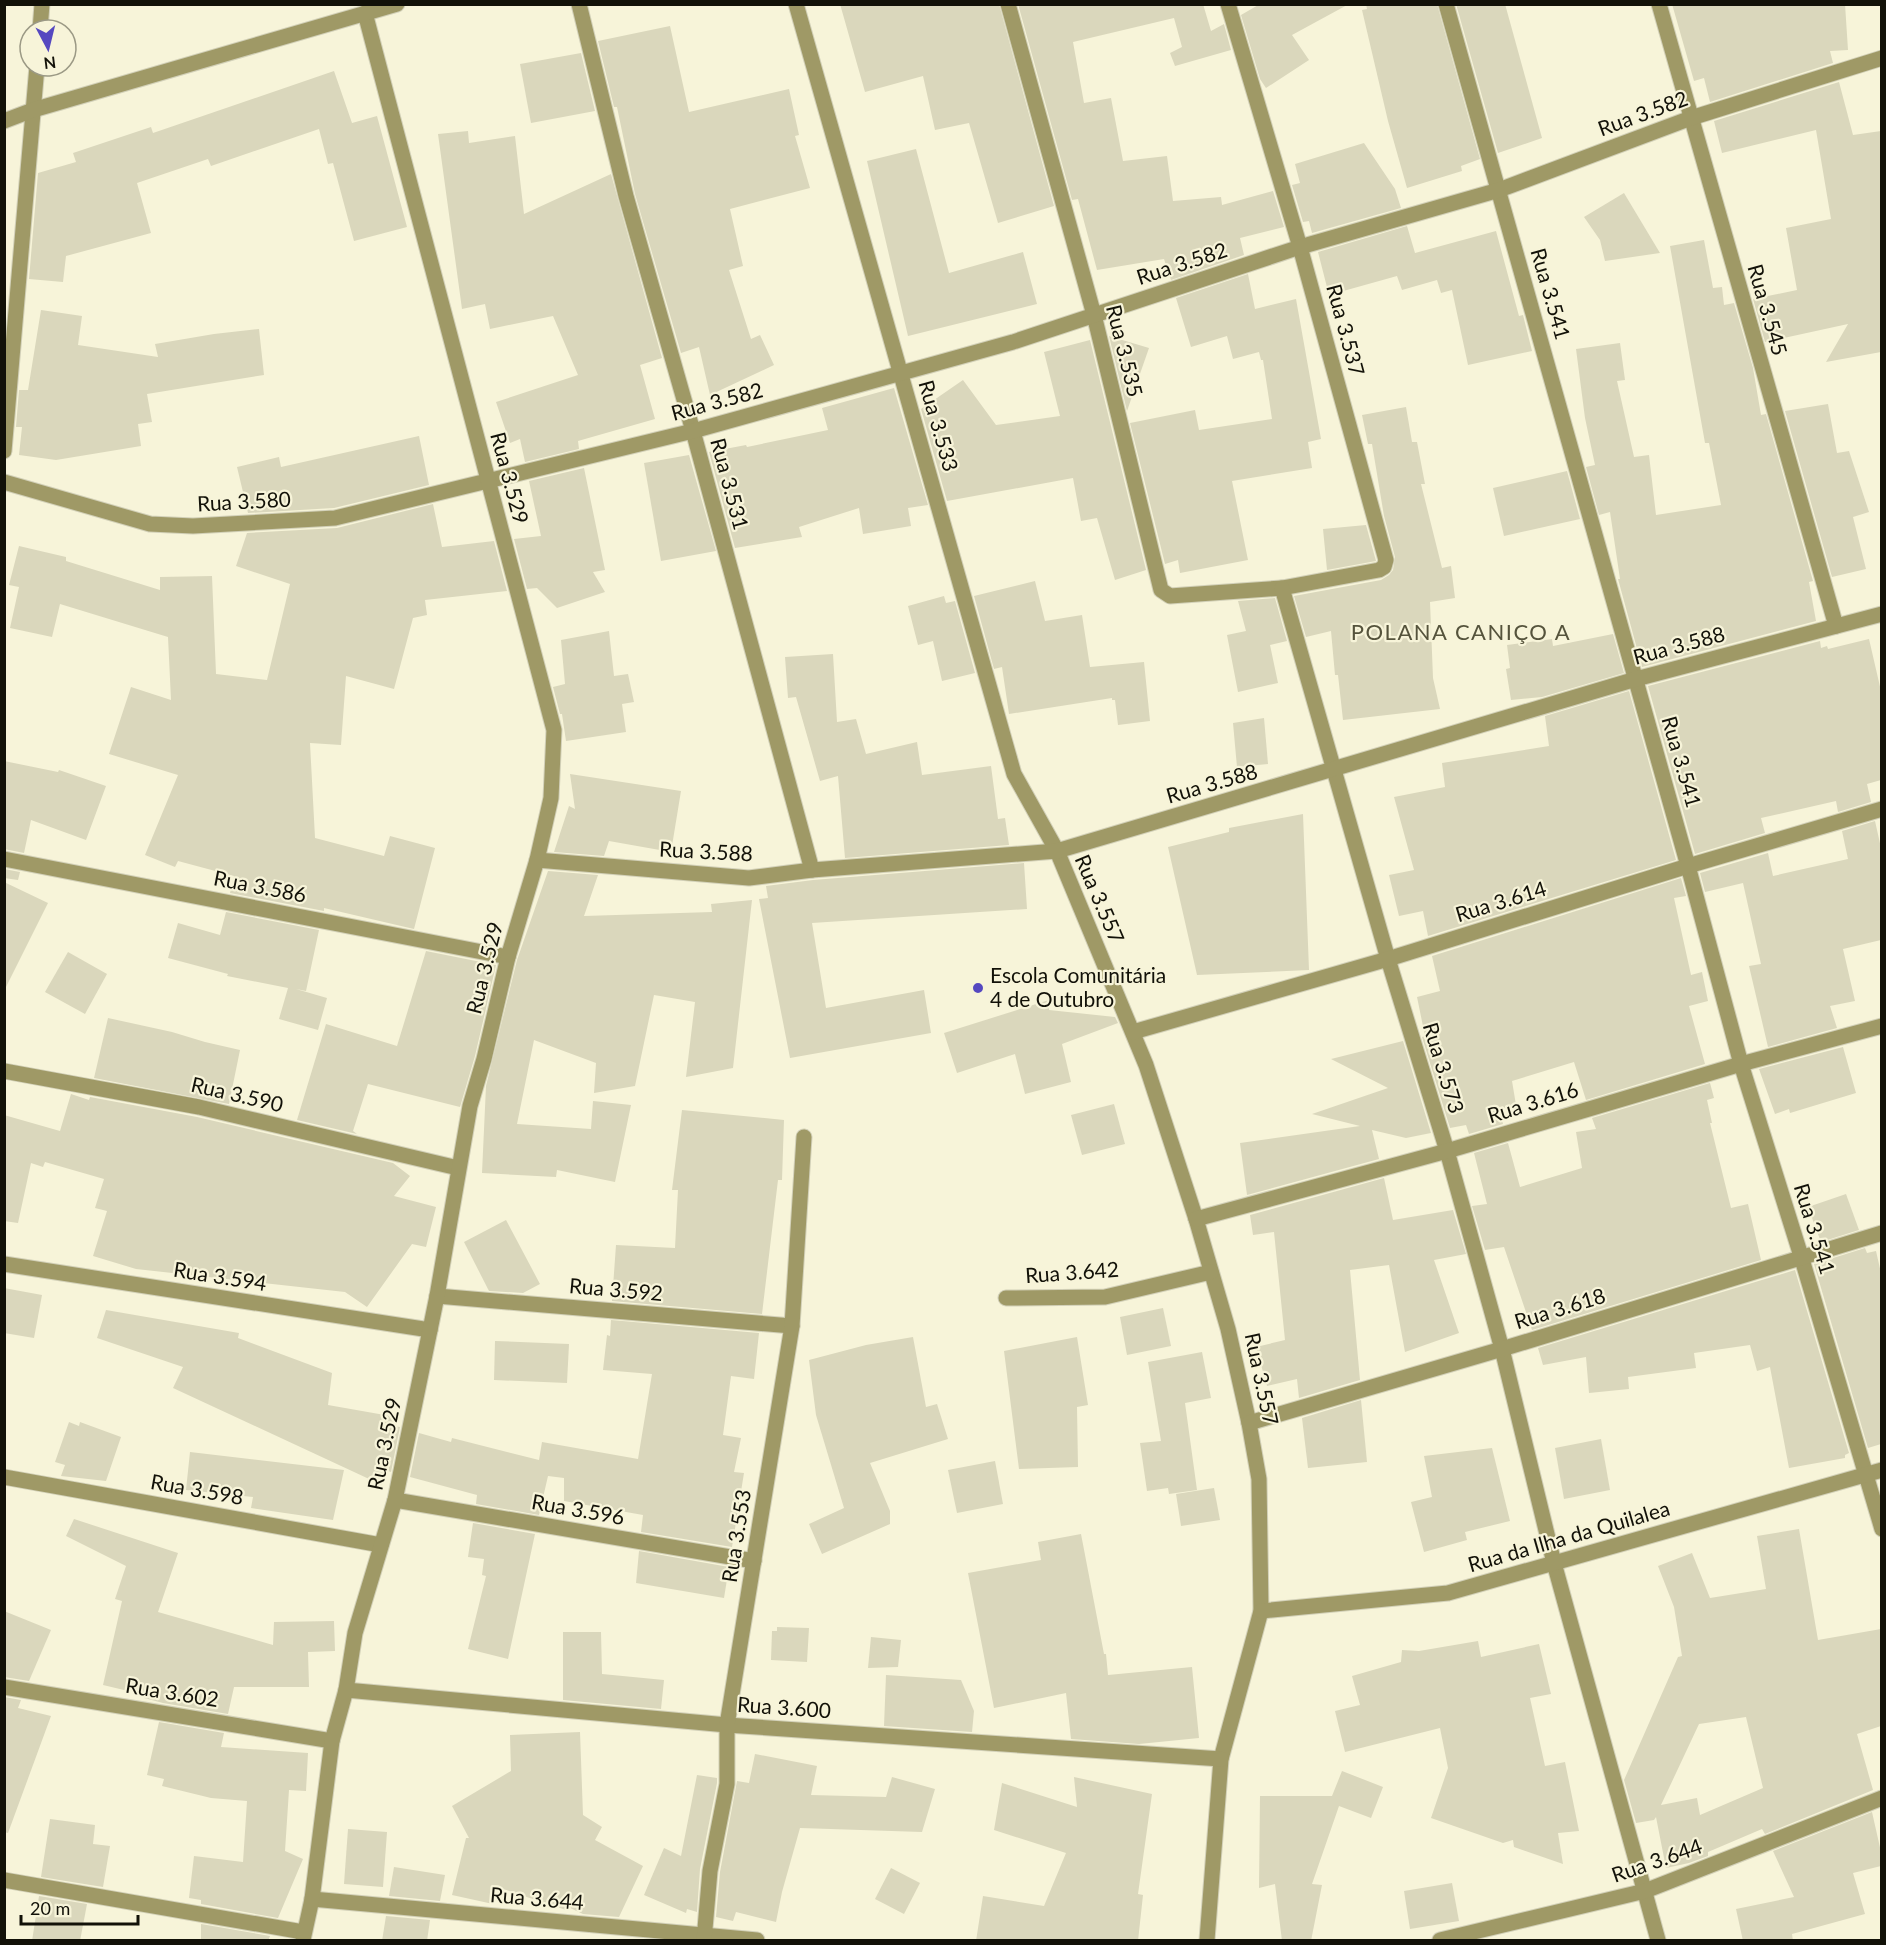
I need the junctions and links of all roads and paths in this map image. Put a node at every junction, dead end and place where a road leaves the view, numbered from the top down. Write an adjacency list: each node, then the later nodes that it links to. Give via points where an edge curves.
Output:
1 (397, 4): 8 (street)
2 (579, 4): 18 (street, Rua 3.531, via 626,196)
3 (796, 4): 17 (street, Rua 3.533)
4 (1008, 4): 16 (street, Rua 3.535)
5 (1228, 4): 15 (street, Rua 3.537)
6 (1446, 4): 14 (street, Rua 3.541)
7 (1659, 4): 12 (street, Rua 3.545)
8 (364, 13): 11 (street); 20 (street, Rua 3.529)
9 (1881, 58): 12 (street, Rua 3.582)
10 (36, 78): 11 (street)
11 (33, 110): 13 (street); 19 (street)
12 (1691, 118): 14 (street, Rua 3.582); 24 (street, Rua 3.545)
13 (4, 121)
14 (1499, 190): 15 (street, Rua 3.582); 25 (street, Rua 3.541)
15 (1300, 247): 16 (street, Rua 3.582); 22 (street, Rua 3.537, via 1386,561 1379,570)
16 (1094, 315): 17 (street, Rua 3.582); 22 (street, Rua 3.535, via 1161,590 1170,596)
17 (902, 374): 18 (street, Rua 3.582); 28 (street, Rua 3.533, via 1014,774)
18 (693, 430): 20 (street, Rua 3.582); 32 (street, Rua 3.531)
19 (4, 451)
20 (487, 481): 21 (street, Rua 3.580, via 335,518 193,526 150,524); 30 (street, Rua 3.529, via 554,730 551,798)
21 (4, 482)
22 (1282, 588): 26 (street, Rua 3.573)
23 (1881, 614): 24 (street, Rua 3.588)
24 (1836, 626): 25 (street, Rua 3.588)
25 (1636, 679): 26 (street, Rua 3.588); 31 (street, Rua 3.541)
26 (1334, 770): 28 (street, Rua 3.588); 34 (street, Rua 3.573)
27 (1881, 809): 31 (street, Rua 3.614)
28 (1057, 851): 32 (street, Rua 3.588); 36 (street, Rua 3.557)
29 (4, 859): 33 (street, Rua 3.586)
30 (537, 860): 32 (street, Rua 3.588, via 749,878); 33 (street, Rua 3.529)
31 (1688, 866): 34 (street, Rua 3.614); 37 (street, Rua 3.541)
32 (812, 870)
33 (508, 957): 41 (street, Rua 3.529)
34 (1388, 959): 36 (street, Rua 3.614); 40 (street, Rua 3.573)
35 (1881, 1026): 37 (street, Rua 3.616)
36 (1132, 1032): 42 (street, Rua 3.557)
37 (1741, 1064): 40 (street, Rua 3.616); 44 (street, Rua 3.541)
38 (4, 1071): 41 (street, Rua 3.590, via 199,1107)
39 (804, 1137): 49 (street, Rua 3.553)
40 (1447, 1151): 42 (street, Rua 3.616); 51 (street, Rua 3.573)
41 (458, 1168): 47 (street, Rua 3.529)
42 (1196, 1220): 46 (street, Rua 3.557)
43 (1881, 1233): 44 (street, Rua 3.618)
44 (1801, 1256): 51 (street, Rua 3.618); 53 (street, Rua 3.541)
45 (4, 1264): 50 (street, Rua 3.594)
46 (1211, 1272): 48 (street, Rua 3.642, via 1105,1297); 52 (street, Rua 3.557)
47 (438, 1296): 49 (street, Rua 3.592); 50 (street, Rua 3.529)
48 (1006, 1298)
49 (792, 1326): 58 (street, Rua 3.553)
50 (430, 1330): 55 (street, Rua 3.529)
51 (1502, 1349): 52 (street, Rua 3.618); 59 (street, Rua 3.573)
52 (1249, 1423): 60 (street, Rua 3.557, via 1258,1479)
53 (1874, 1472): 56 (street, Rua 3.541); 59 (street, Rua da Ilha da Quilalea)
54 (4, 1477): 57 (street, Rua 3.598)
55 (395, 1500): 57 (street, Rua 3.529); 58 (street, Rua 3.596)
56 (1881, 1529)
57 (381, 1545): 62 (street, Rua 3.529, via 356,1633)
58 (754, 1561): 63 (street, Rua 3.553)
59 (1554, 1563): 60 (street, Rua da Ilha da Quilalea, via 1448,1593); 68 (street, Rua 3.573)
60 (1261, 1611): 65 (street, Rua 3.557)
61 (4, 1687): 64 (street, Rua 3.602)
62 (346, 1690): 63 (street, Rua 3.600); 64 (street, Rua 3.529)
63 (728, 1725): 65 (street, Rua 3.600); 71 (street, Rua 3.553, via 727,1784 710,1871)
64 (332, 1741): 69 (street, Rua 3.529)
65 (1221, 1759): 73 (street, Rua 3.557)
66 (1881, 1798): 68 (street, Rua 3.644)
67 (4, 1880): 70 (street)
68 (1645, 1891): 74 (street, Rua 3.644); 75 (street, Rua 3.573)
69 (312, 1899): 70 (street, Rua 3.529); 71 (street, Rua 3.644)
70 (303, 1936)
71 (704, 1938): 72 (street, Rua 3.644)
72 (758, 1941)
73 (1207, 1941)
74 (1440, 1941)
75 (1658, 1941)

